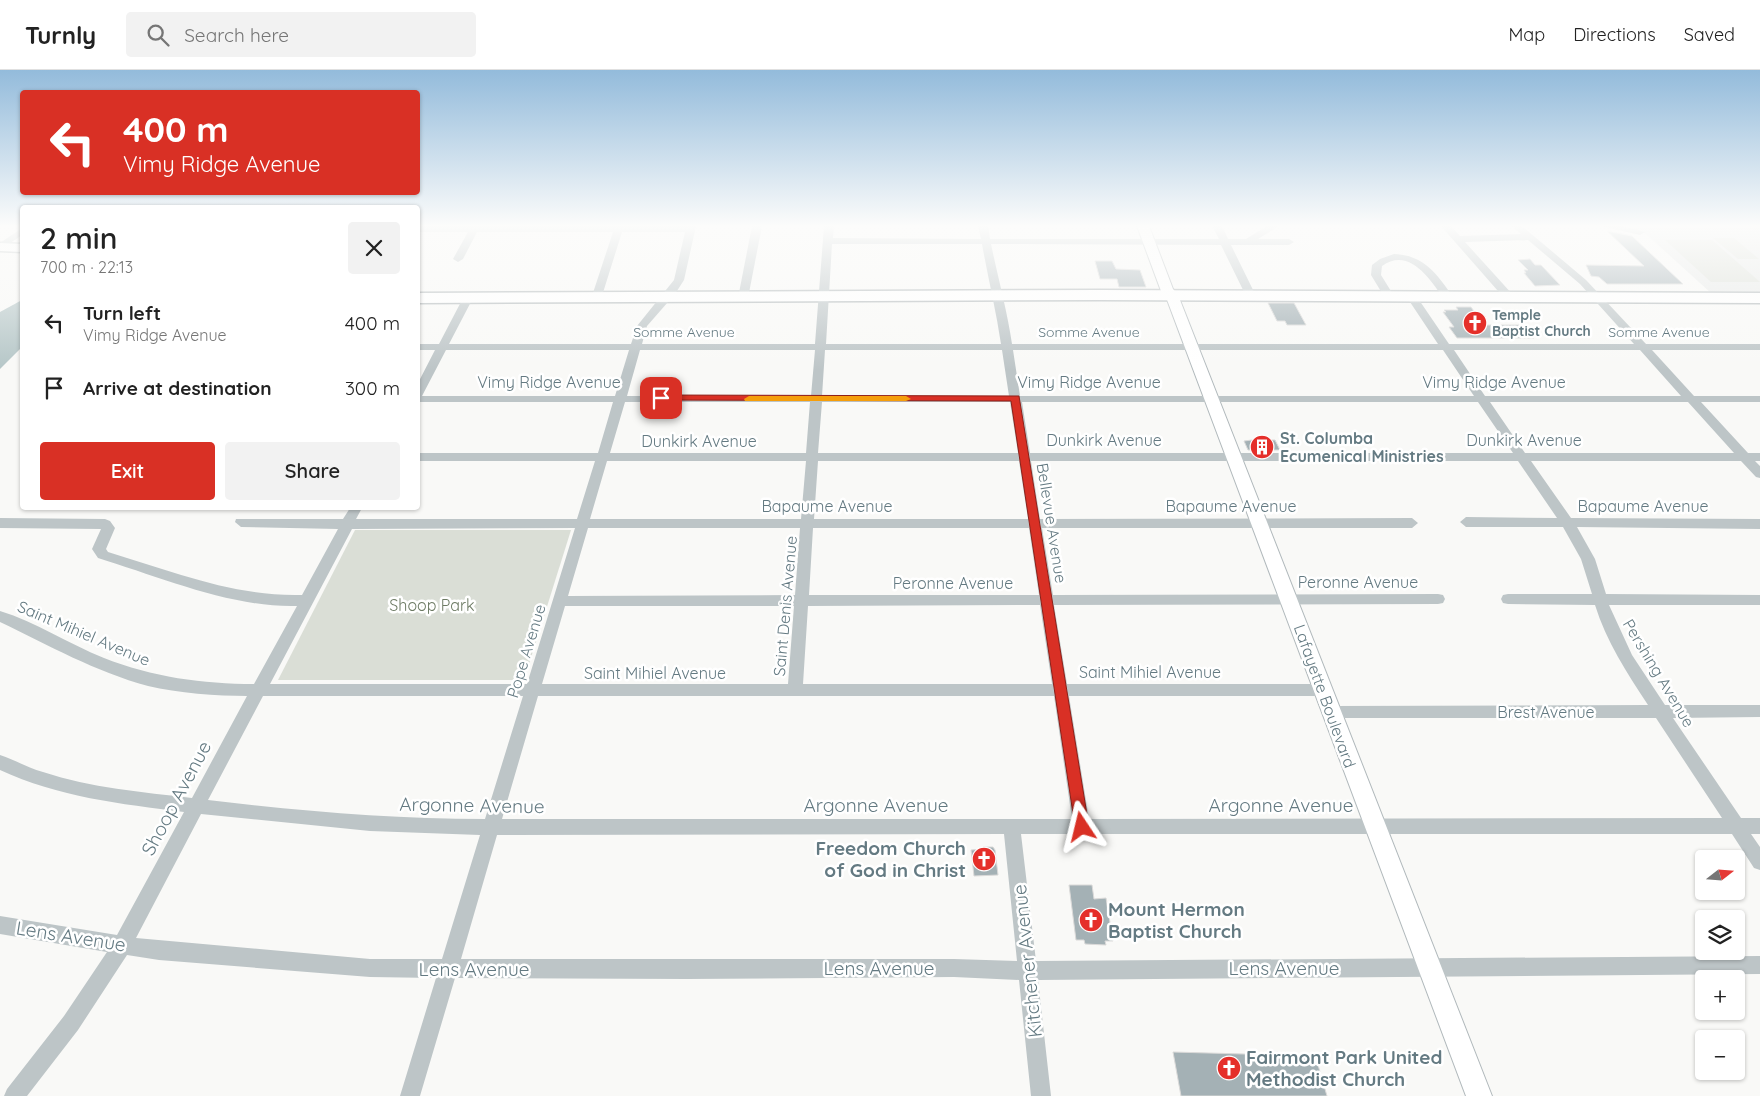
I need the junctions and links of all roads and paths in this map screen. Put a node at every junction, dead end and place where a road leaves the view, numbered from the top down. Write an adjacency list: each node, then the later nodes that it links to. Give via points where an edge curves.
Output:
1 (604, 274): 25 (street)
2 (680, 274): 26 (street, Pope Avenue)
3 (748, 274): 22 (street)
4 (826, 274): 17 (street, Saint Denis Avenue)
5 (992, 274): 12 (street, Bellevue Avenue)
6 (1162, 274): 13 (main road, Lafayette Boulevard, via 1167,291)
7 (1240, 274): 14 (street)
8 (1376, 274): 15 (street)
9 (1431, 274): 18 (street)
10 (1489, 274): 19 (street)
11 (1575, 274): 23 (street)
12 (996, 296): 13 (highway); 17 (highway); 31 (street, Bellevue Avenue)
13 (1172, 296): 14 (highway); 32 (main road, Lafayette Boulevard)
14 (1251, 296): 15 (highway)
15 (1389, 296): 16 (highway)
16 (1411, 296): 18 (highway); 33 (street, Pershing Avenue)
17 (824, 297): 22 (highway); 30 (street, Saint Denis Avenue)
18 (1448, 297): 19 (highway)
19 (1509, 297): 23 (highway)
20 (420, 298): 21 (highway)
21 (468, 298): 25 (highway); 28 (street)
22 (743, 298): 26 (highway)
23 (1596, 298): 24 (highway); 34 (street)
24 (1760, 298)
25 (596, 299): 26 (highway)
26 (666, 299): 29 (street, Pope Avenue, via 642,326)
27 (420, 347): 28 (street, Somme Avenue)
28 (442, 347): 29 (street, Somme Avenue); 36 (street)
29 (636, 347): 30 (street, Somme Avenue); 38 (street, Pope Avenue)
30 (820, 347): 31 (street, Somme Avenue); 42 (street, Saint Denis Avenue)
31 (1007, 347): 32 (street, Somme Avenue); 39 (street, Bellevue Avenue)
32 (1192, 347): 33 (street, Somme Avenue); 43 (main road, Lafayette Boulevard)
33 (1445, 347): 34 (street, Somme Avenue); 40 (street, Pershing Avenue)
34 (1642, 347): 35 (street, Somme Avenue); 41 (street)
35 (1760, 347)
36 (420, 389)
37 (420, 398): 38 (street, Vimy Ridge Avenue)
38 (620, 398): 42 (street, Vimy Ridge Avenue); 49 (street, Pope Avenue)
39 (1016, 398): 42 (street, Vimy Ridge Avenue); 43 (street, Vimy Ridge Avenue); 51 (street, Bellevue Avenue)
40 (1480, 398): 41 (street, Vimy Ridge Avenue); 43 (street, Vimy Ridge Avenue); 46 (street, Pershing Avenue)
41 (1690, 398): 44 (street, Vimy Ridge Avenue); 47 (street)
42 (816, 399): 50 (street, Saint Denis Avenue)
43 (1213, 399): 45 (main road, Lafayette Boulevard)
44 (1760, 399)
45 (1235, 456): 46 (street, Dunkirk Avenue); 51 (street, Dunkirk Avenue); 64 (main road, Lafayette Boulevard)
46 (1521, 456): 47 (street, Dunkirk Avenue); 61 (street, Pershing Avenue)
47 (1744, 456): 52 (street, Dunkirk Avenue); 53 (street)
48 (420, 457): 49 (street, Dunkirk Avenue)
49 (602, 457): 50 (street, Dunkirk Avenue); 58 (street, Pope Avenue)
50 (812, 457): 51 (street, Dunkirk Avenue); 59 (street, Saint Denis Avenue)
51 (1024, 457): 63 (street, Bellevue Avenue)
52 (1760, 457)
53 (1760, 474)
54 (355, 510): 62 (street, Shoop Avenue)
55 (241, 522): 62 (street, Bapaume Avenue)
56 (1466, 522): 61 (street, Bapaume Avenue)
57 (0, 523): 67 (street, via 107,525 99,545 103,555 242,597)
58 (582, 523): 59 (street, Bapaume Avenue); 62 (street, Bapaume Avenue); 74 (street, Pope Avenue)
59 (808, 523): 63 (street, Bapaume Avenue); 68 (street, Saint Denis Avenue)
60 (1412, 523): 64 (street, Bapaume Avenue)
61 (1567, 523): 65 (street, Bapaume Avenue); 72 (street, Pershing Avenue, via 1588,559)
62 (348, 524): 67 (street, Shoop Avenue)
63 (1034, 524): 64 (street, Bapaume Avenue); 69 (street, Bellevue Avenue)
64 (1261, 524): 70 (main road, Lafayette Boulevard)
65 (1760, 524)
66 (1508, 599): 72 (street)
67 (306, 600): 77 (street, Shoop Avenue)
68 (802, 600): 69 (street, Peronne Avenue); 74 (street, Peronne Avenue); 78 (street, Saint Denis Avenue)
69 (1046, 600): 70 (street, Peronne Avenue); 76 (street, Bellevue Avenue)
70 (1290, 600): 71 (street, Peronne Avenue); 79 (main road, Lafayette Boulevard)
71 (1438, 600)
72 (1600, 600): 73 (street); 81 (street, Pershing Avenue, via 1626,659)
73 (1760, 600)
74 (559, 601): 80 (street, Pope Avenue)
75 (0, 616): 77 (street, Saint Mihiel Avenue, via 98,662 149,680 198,688)
76 (1059, 689): 78 (street, Saint Mihiel Avenue); 79 (street, Saint Mihiel Avenue); 91 (street, Bellevue Avenue)
77 (258, 690): 80 (street, Saint Mihiel Avenue); 85 (street, Shoop Avenue)
78 (795, 690): 80 (street, Saint Mihiel Avenue)
79 (1323, 690): 83 (main road, Lafayette Boulevard)
80 (532, 691): 90 (street, Pope Avenue)
81 (1660, 711): 82 (street, Brest Avenue); 83 (street, Brest Avenue); 88 (street, Pershing Avenue)
82 (1760, 711)
83 (1331, 712): 87 (main road, Lafayette Boulevard)
84 (0, 762): 85 (street, Argonne Avenue, via 40,780 66,787)
85 (196, 806): 90 (street, Argonne Avenue, via 290,819); 94 (street, Shoop Avenue)
86 (1012, 826): 90 (street, Argonne Avenue); 91 (street, Argonne Avenue); 98 (street, Kitchener Avenue)
87 (1375, 826): 88 (street, Argonne Avenue); 91 (street, Argonne Avenue); 95 (main road, Lafayette Boulevard)
88 (1736, 826): 89 (street, Argonne Avenue); 92 (street, Pershing Avenue)
89 (1760, 826)
90 (490, 827): 97 (street, Pope Avenue)
91 (1082, 827)
92 (1760, 862)
93 (0, 925): 94 (street, Lens Avenue)
94 (122, 945): 97 (street, Lens Avenue, via 159,951 370,968); 99 (street, Shoop Avenue, via 71,1026)
95 (1429, 966): 96 (street, Lens Avenue); 98 (street, Lens Avenue); 102 (main road, Lafayette Boulevard)
96 (1760, 966)
97 (448, 969): 98 (street, Lens Avenue); 100 (street, Pope Avenue)
98 (1028, 971): 101 (street, Kitchener Avenue)
99 (14, 1096)
100 (410, 1096)
101 (1041, 1096)
102 (1479, 1096)

